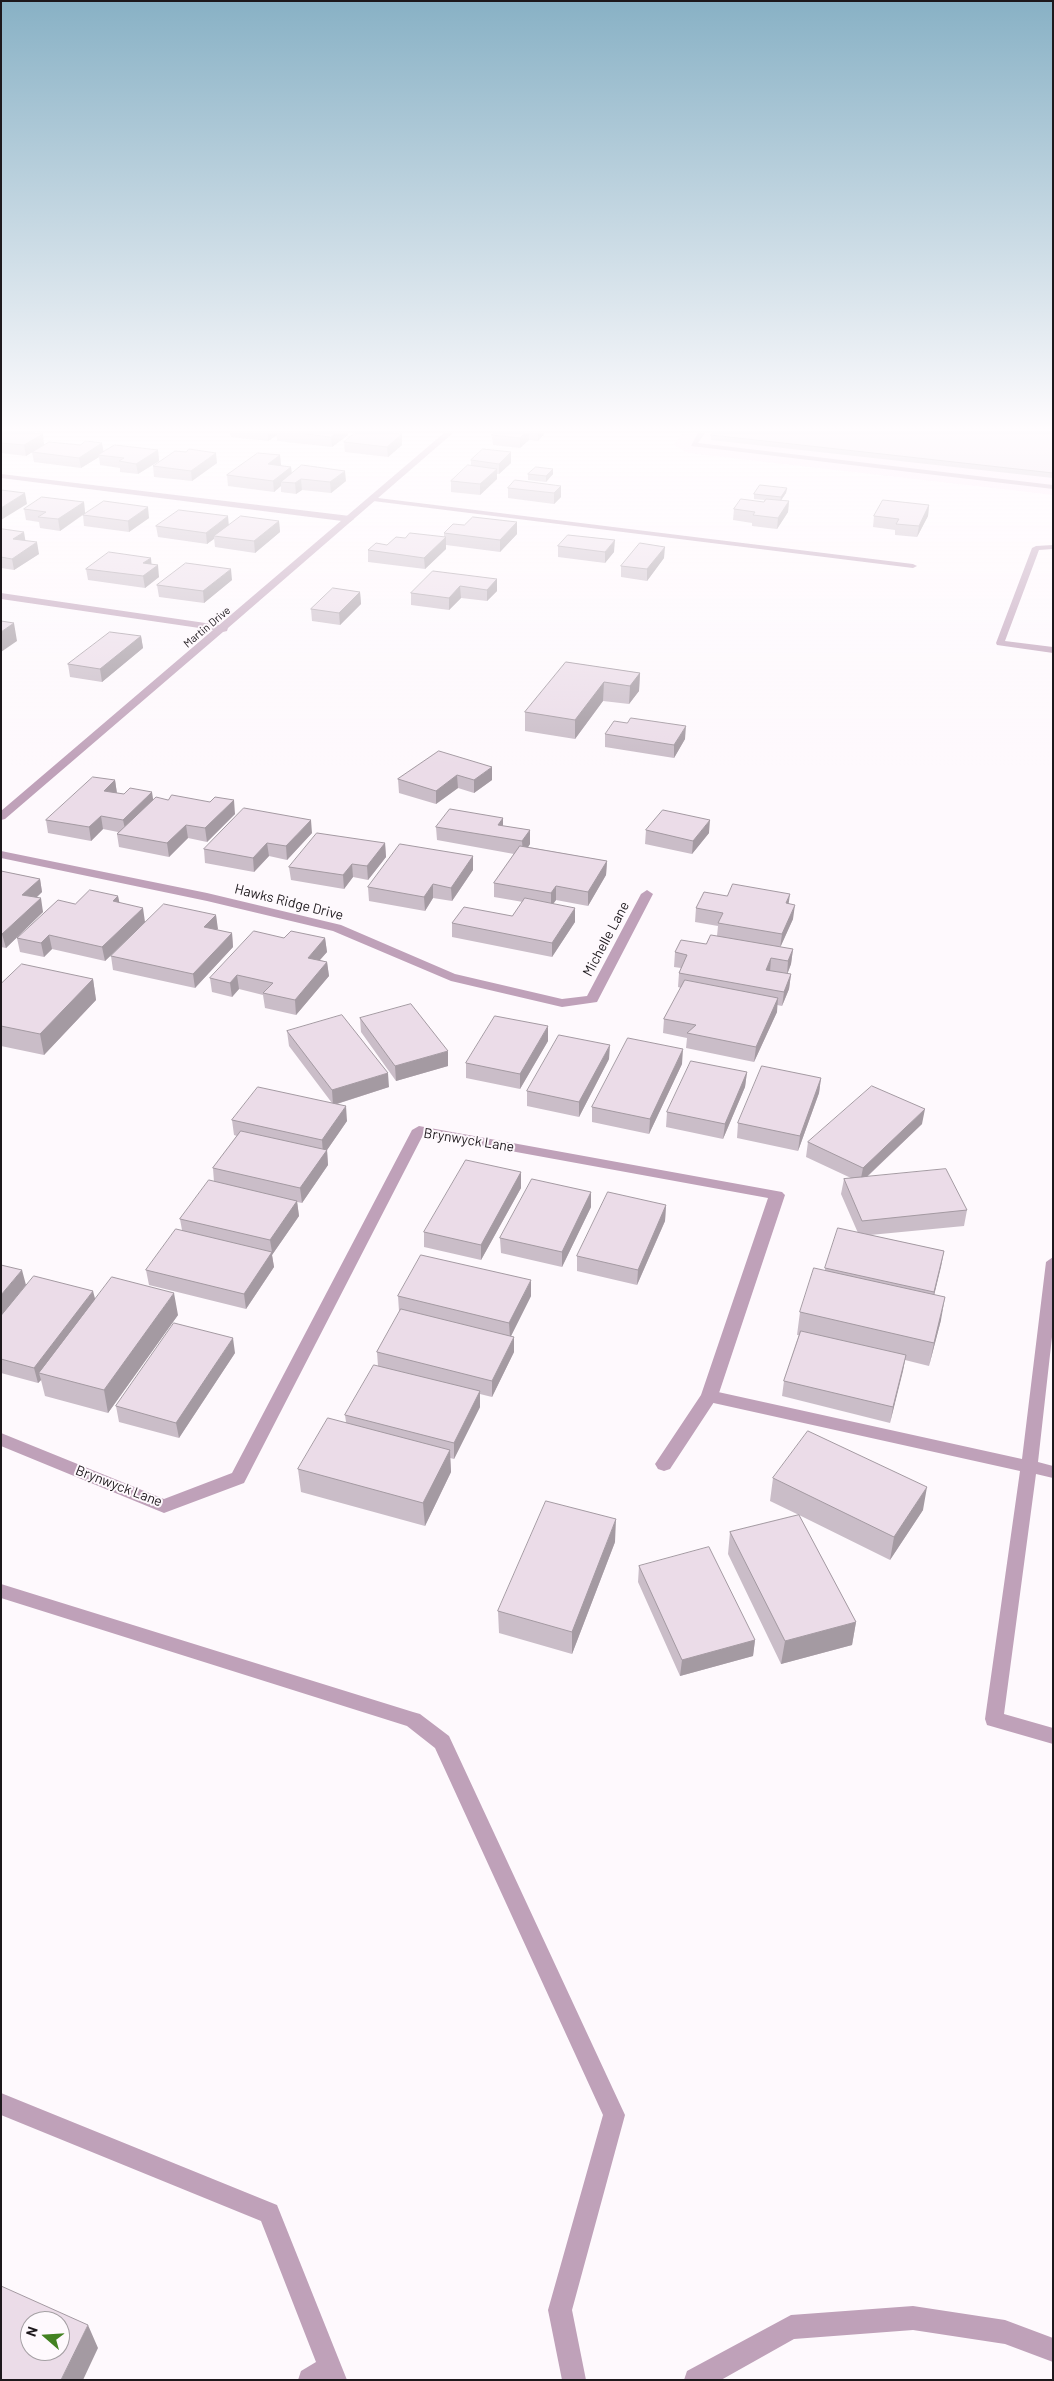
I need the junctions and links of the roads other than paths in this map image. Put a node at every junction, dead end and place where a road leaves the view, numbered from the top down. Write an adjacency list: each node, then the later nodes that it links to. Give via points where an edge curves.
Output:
1 (321, 544): 6 (street, Martin Drive)
2 (737, 544): 4 (lane)
3 (1053, 547): 7 (lane, via 1036,548 1000,643)
4 (914, 566)
5 (1, 596): 6 (street)
6 (224, 629): 8 (street, Martin Drive)
7 (1053, 650)
8 (1, 817)
9 (1, 854): 11 (street, Hawks Ridge Drive, via 337,928 451,977 562,1003)
10 (647, 894): 11 (street, Michelle Lane)
11 (592, 999)
12 (1053, 1262): 13 (lane)
13 (1052, 1280): 17 (lane)
14 (709, 1396): 15 (street, Brynwyck Lane, via 777,1194 418,1130 238,1478 164,1506); 16 (street, Brynwyck Lane); 17 (lane)
15 (1, 1439)
16 (664, 1464)
17 (1029, 1466): 18 (lane); 20 (lane, via 994,1719)
18 (1053, 1472)
19 (1, 1591): 24 (lane, via 413,1720 442,1742 614,2115 560,2310)
20 (1053, 1736)
21 (1, 2104): 23 (lane, via 269,2213)
22 (1053, 2350): 25 (lane, via 1004,2332 913,2318 791,2327)
23 (325, 2375)
24 (574, 2380)
25 (696, 2380)

